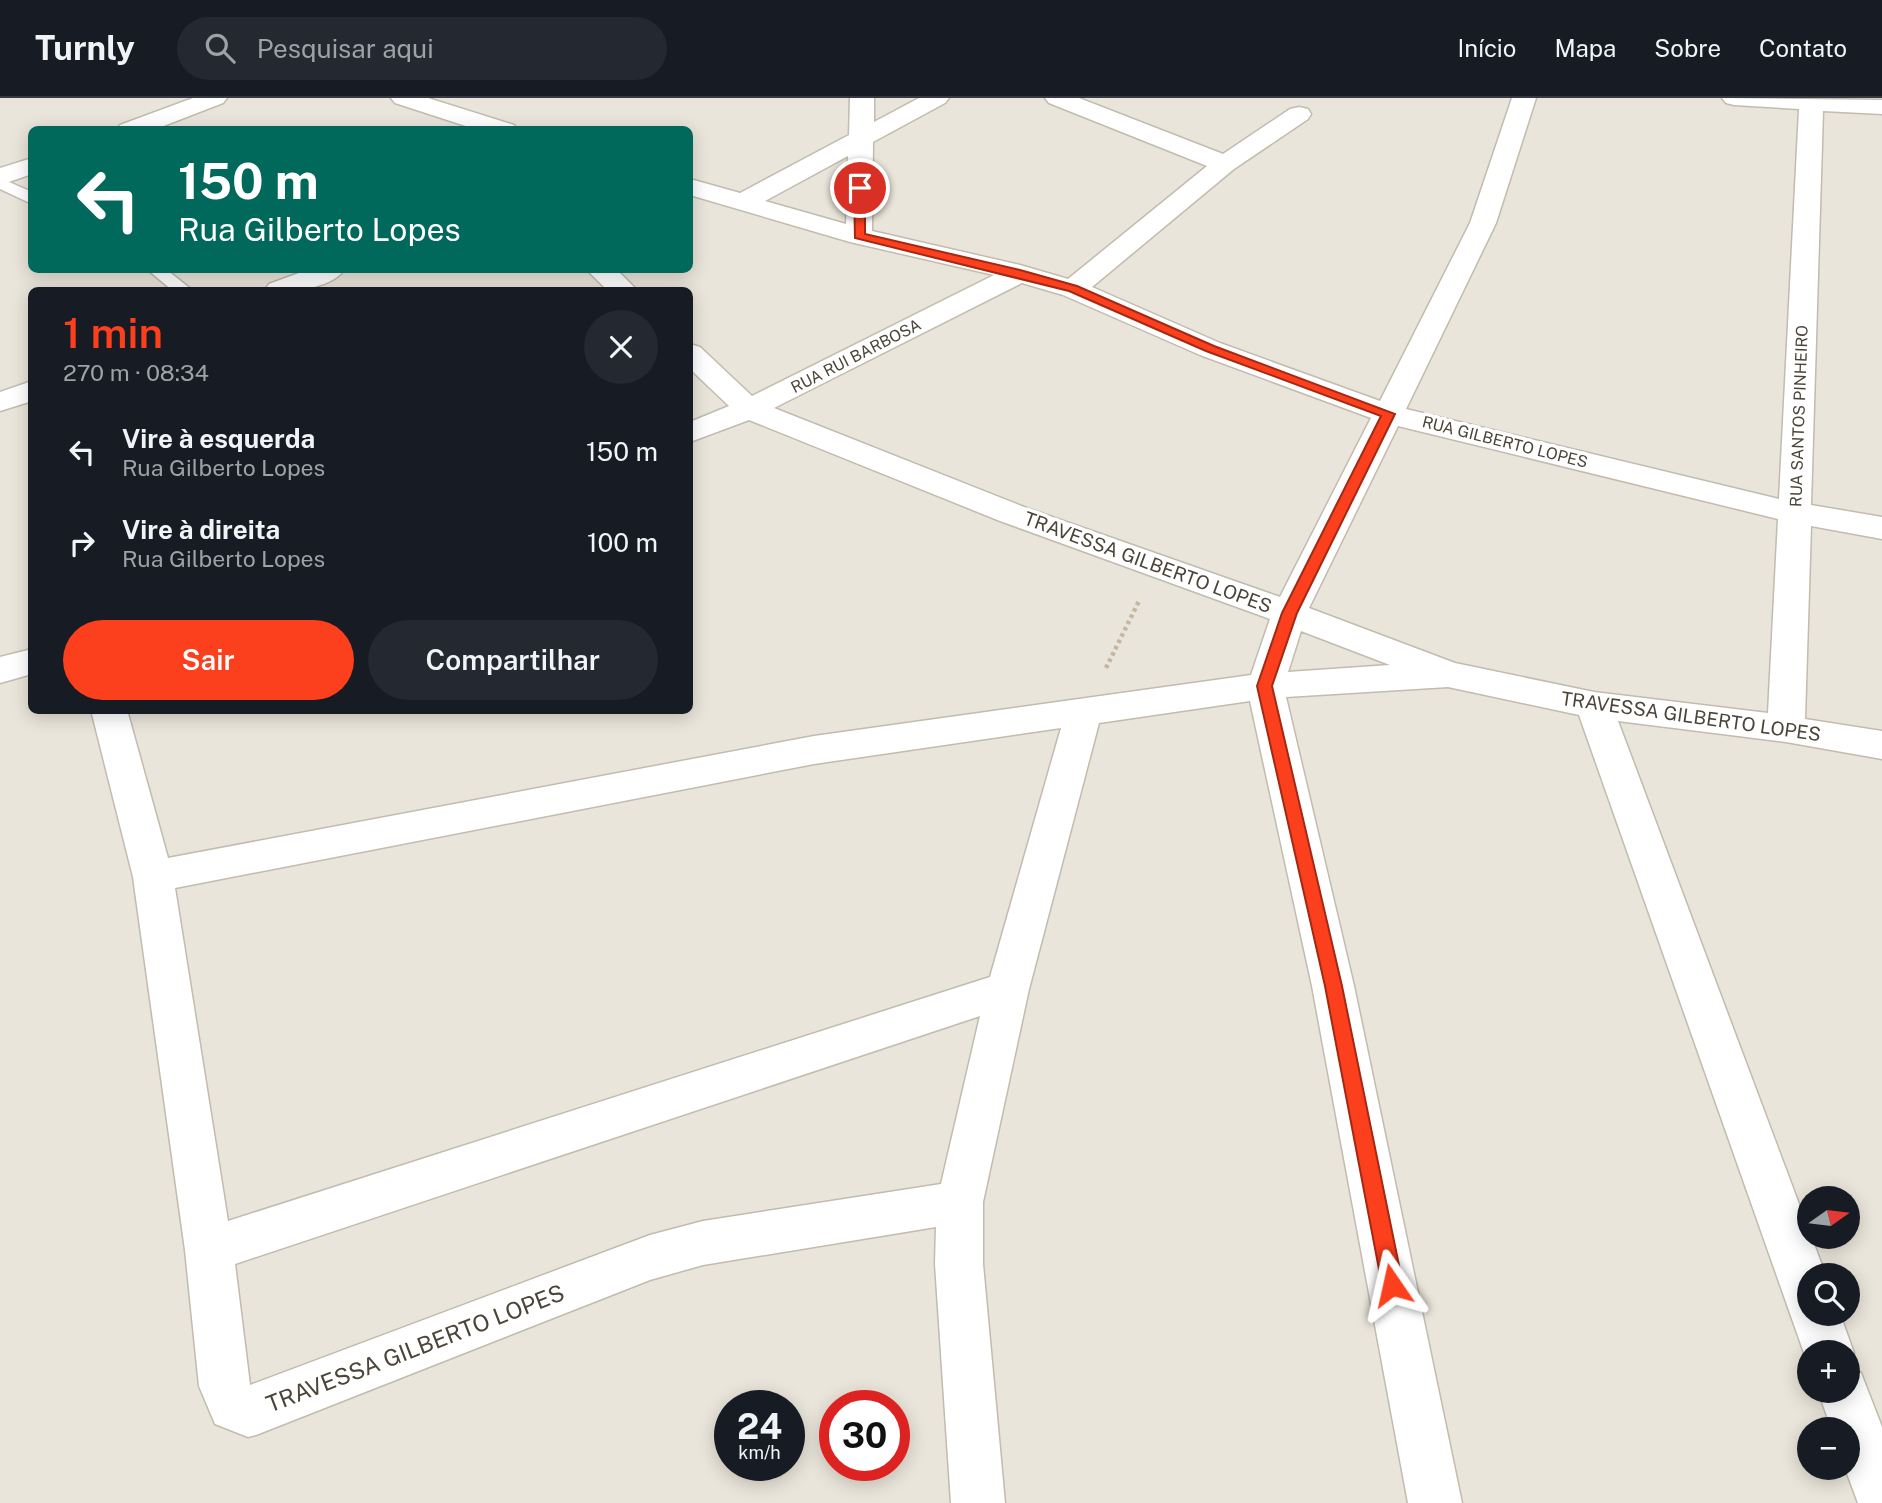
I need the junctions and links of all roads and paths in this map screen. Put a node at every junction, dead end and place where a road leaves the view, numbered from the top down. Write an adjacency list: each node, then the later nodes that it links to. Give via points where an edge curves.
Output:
1 (215, 98): 11 (street)
2 (403, 98): 12 (street)
3 (862, 98): 13 (street)
4 (937, 98): 13 (street)
5 (1057, 98): 14 (street)
6 (1524, 98): 34 (street, via 1483,223)
7 (1734, 98): 8 (street)
8 (1811, 104): 9 (street); 36 (street, RUA SANTOS PINHEIRO)
9 (1882, 107)
10 (1299, 114): 14 (street)
11 (140, 126)
12 (492, 126)
13 (860, 140): 20 (street); 21 (street)
14 (1225, 164): 29 (street)
15 (28, 166): 16 (street)
16 (0, 177)
17 (0, 183): 19 (lane)
18 (693, 188): 20 (street, RUA GILBERTO LOPES)
19 (28, 196)
20 (741, 203): 21 (street, RUA GILBERTO LOPES)
21 (859, 236): 25 (street, RUA GILBERTO LOPES)
22 (161, 273): 26 (lane)
23 (322, 273): 27 (street)
24 (604, 273): 28 (street)
25 (1020, 273): 29 (street, RUA GILBERTO LOPES); 33 (street, RUA RUI BARBOSA)
26 (179, 287)
27 (287, 287)
28 (620, 287)
29 (1073, 289): 34 (street, RUA GILBERTO LOPES, via 1210,349)
30 (693, 356): 33 (street, TRAVESSA GILBERTO LOPES)
31 (28, 392): 32 (street)
32 (0, 402)
33 (749, 409): 35 (street, RUA RUI BARBOSA); 38 (street, TRAVESSA GILBERTO LOPES, via 1012,514)
34 (1388, 414): 36 (street, RUA GILBERTO LOPES); 39 (street)
35 (693, 432)
36 (1796, 513): 37 (street, RUA GILBERTO LOPES); 47 (street, RUA SANTOS PINHEIRO)
37 (1882, 528)
38 (1157, 565): 39 (street, TRAVESSA GILBERTO LOPES); 45 (path)
39 (1289, 613): 42 (street, TRAVESSA GILBERTO LOPES); 43 (street)
40 (28, 662): 41 (street)
41 (0, 670)
42 (1448, 674): 43 (street); 44 (street, TRAVESSA GILBERTO LOPES)
43 (1265, 686): 45 (street); 57 (street, via 1333,986)
44 (1594, 705): 47 (street, TRAVESSA GILBERTO LOPES); 53 (street)
45 (1084, 710): 49 (street, via 814,750); 50 (street)
46 (110, 714): 49 (street, TRAVESSA GILBERTO LOPES)
47 (1786, 729): 48 (street, TRAVESSA GILBERTO LOPES)
48 (1882, 745)
49 (153, 877): 52 (street, TRAVESSA GILBERTO LOPES)
50 (1009, 989): 51 (street); 52 (street)
51 (960, 1202): 52 (street, TRAVESSA GILBERTO LOPES, via 703,1243 650,1258 248,1411 233,1406 224,1386); 56 (street, via 959,1264)
52 (209, 1250)
53 (1797, 1263)
54 (1847, 1403): 55 (street)
55 (1882, 1497)
56 (978, 1503)
57 (1436, 1503)

